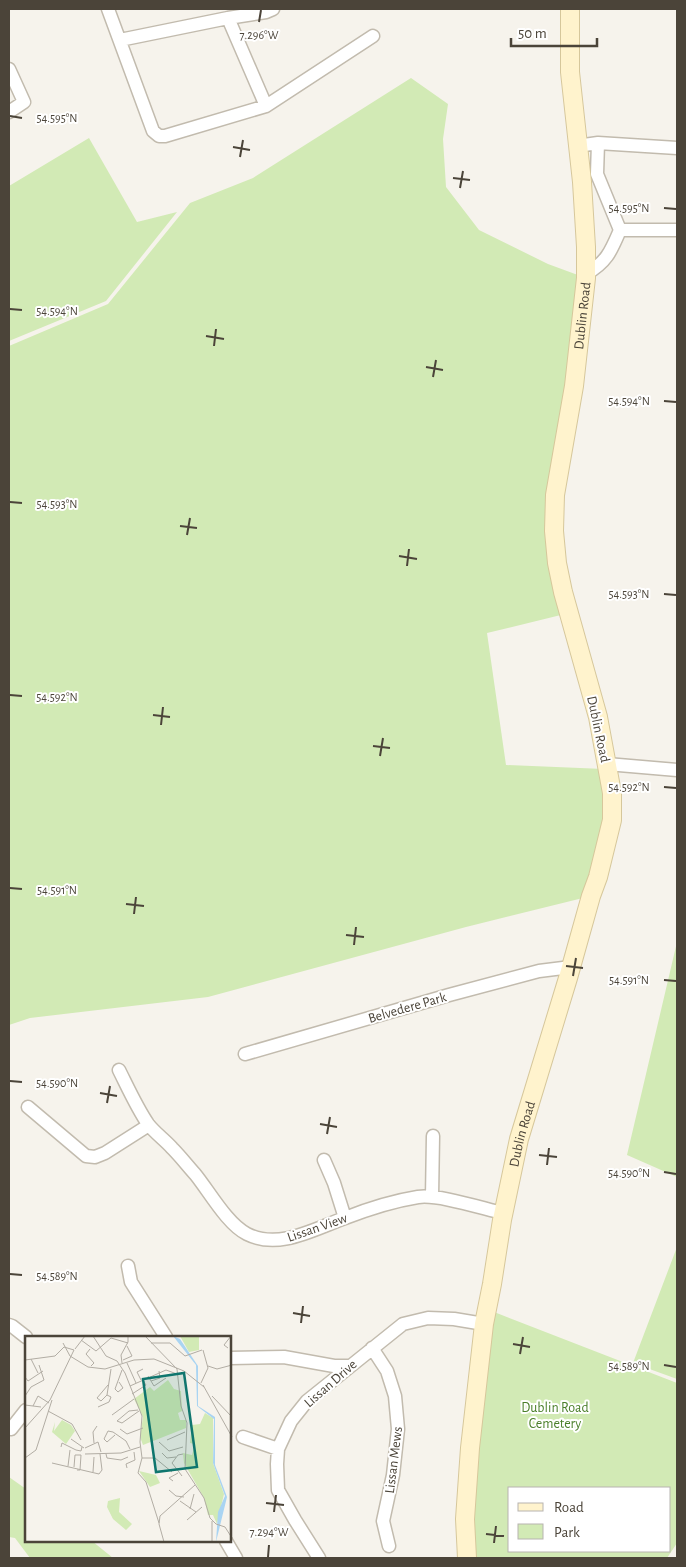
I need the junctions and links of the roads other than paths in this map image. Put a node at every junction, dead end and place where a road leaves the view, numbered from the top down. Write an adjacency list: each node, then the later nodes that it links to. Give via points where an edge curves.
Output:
1 (108, 9): 6 (street)
2 (273, 9): 4 (street)
3 (570, 9): 11 (street, Dublin Road, via 570,72)
4 (228, 18): 6 (street); 8 (street)
5 (373, 36): 8 (street)
6 (120, 40): 8 (street, via 154,131 159,136)
7 (9, 69): 9 (street, via 24,102)
8 (266, 106)
9 (9, 112)
10 (598, 143): 11 (street); 12 (street); 13 (street, via 597,174)
11 (577, 146): 15 (street, Dublin Road)
12 (677, 148)
13 (620, 230): 14 (street); 15 (street, via 608,258)
14 (677, 230)
15 (586, 274): 16 (street, Dublin Road, via 574,386 555,495 554,531 563,592 598,718)
16 (607, 764): 17 (street); 18 (street, Dublin Road, via 612,820)
17 (677, 770)
18 (571, 967): 19 (street, Belvedere Park, via 539,971 458,992); 26 (street, Dublin Road, via 519,1139)
19 (245, 1054)
20 (120, 1070): 22 (street, Lissan View)
21 (28, 1108): 22 (street, via 86,1156 104,1153)
22 (149, 1125): 27 (street, Lissan View, via 173,1148 223,1212 250,1236 285,1239)
23 (433, 1136): 25 (street)
24 (324, 1160): 27 (street)
25 (432, 1196): 26 (street, Lissan View); 27 (street, Lissan View, via 390,1203)
26 (503, 1213): 29 (street, Dublin Road)
27 (345, 1218)
28 (128, 1266): 32 (street, via 131,1282)
29 (484, 1324): 33 (street, Lissan Drive, via 428,1318 403,1324); 44 (street, Dublin Road, via 470,1448 465,1519)
30 (9, 1325): 31 (street)
31 (25, 1336)
32 (165, 1336)
33 (372, 1348): 35 (street, Lissan Drive); 41 (street, Lissan Mews, via 387,1371 395,1396 398,1429 383,1521)
34 (231, 1358): 35 (street, via 284,1357)
35 (350, 1366): 39 (street, Lissan Drive, via 306,1401 290,1420)
36 (25, 1411): 37 (street)
37 (11, 1428)
38 (244, 1437): 39 (street)
39 (278, 1449): 43 (street, Lissan Drive, via 278,1490)
40 (227, 1542): 42 (street)
41 (389, 1546)
42 (236, 1558)
43 (319, 1558)
44 (467, 1558)

